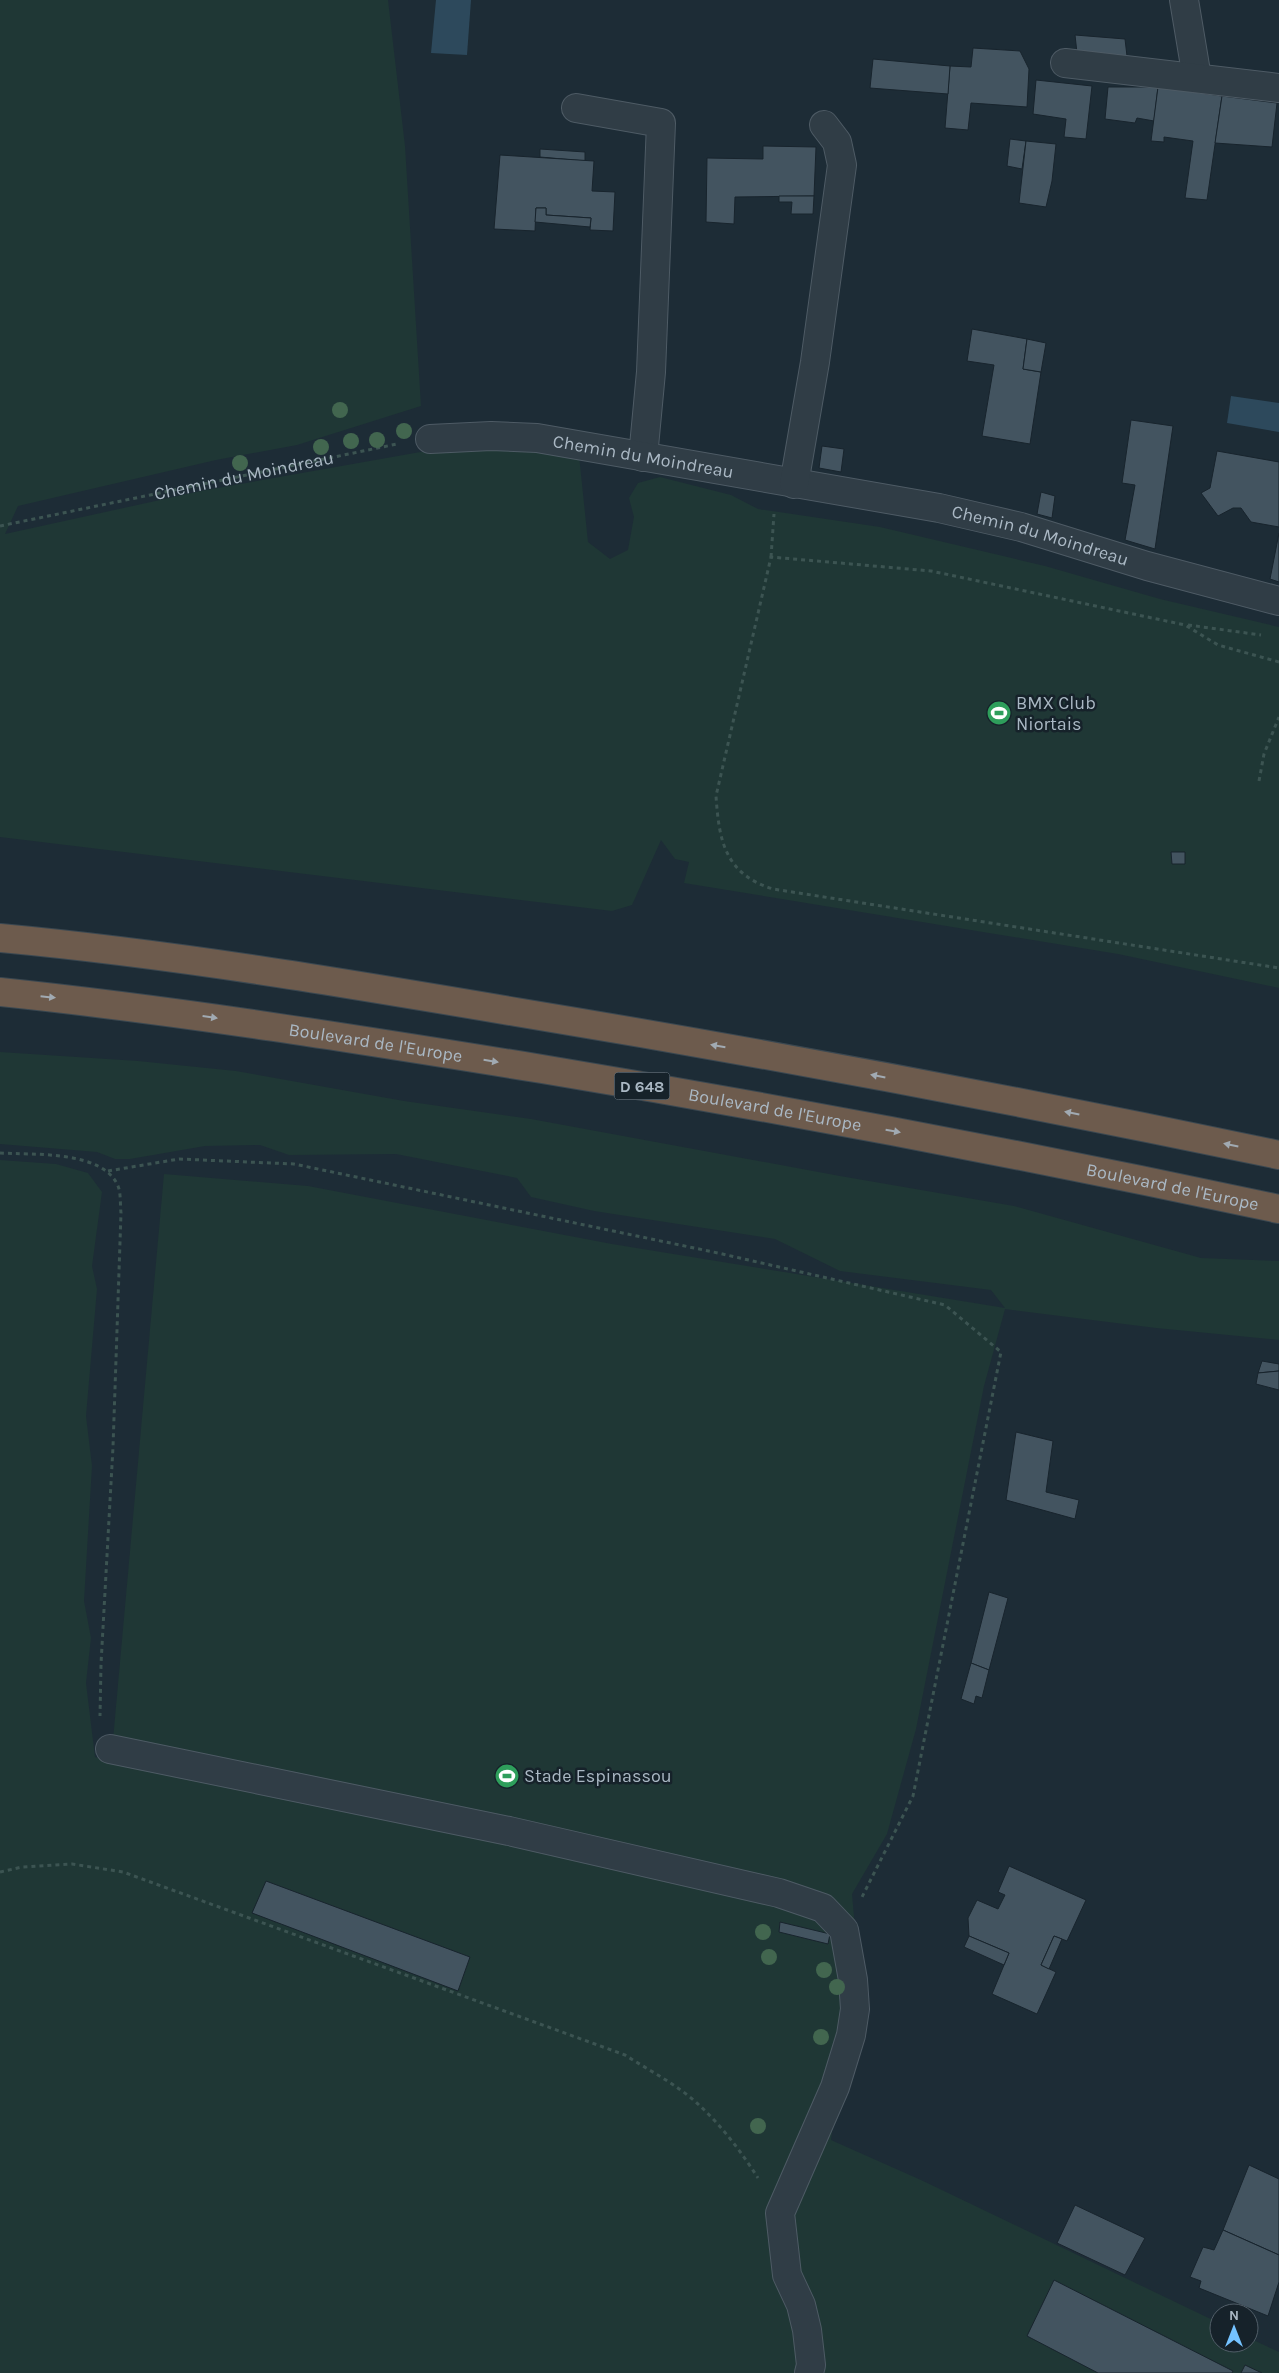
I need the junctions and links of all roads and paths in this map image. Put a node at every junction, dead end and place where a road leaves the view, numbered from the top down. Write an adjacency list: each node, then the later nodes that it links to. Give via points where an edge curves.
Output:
1 (1184, 0): 3 (street)
2 (1065, 63): 3 (street)
3 (1196, 78): 4 (street)
4 (1279, 88)
5 (576, 108): 8 (street, via 661,122 651,372)
6 (824, 124): 9 (street, via 837,142 842,166 815,362)
7 (430, 439): 8 (street, Chemin du Moindreau, via 537,438); 10 (path, Chemin du Moindreau)
8 (643, 457): 9 (street, Chemin du Moindreau)
9 (785, 483): 11 (path); 12 (street, Chemin du Moindreau, via 939,508 1021,527 1147,566)
10 (0, 526)
11 (771, 556): 13 (path, via 931,571); 19 (path, via 716,796 725,853 741,872 758,884 773,889)
12 (1279, 601)
13 (1185, 625): 14 (path); 15 (path, via 1218,645)
14 (1267, 636)
15 (1279, 662)
16 (1279, 717): 17 (path, via 1264,754)
17 (1259, 781)
18 (0, 938): 22 (highway, one-way to 18, via 964,1092 647,1034 200,962)
19 (1279, 968)
20 (0, 992): 24 (highway, Boulevard de l'Europe / D 648, one-way to 24, via 198,1015 620,1082 938,1140)
21 (0, 1153): 23 (path, via 69,1157)
22 (1279, 1155)
23 (108, 1171): 25 (path, via 118,1186 121,1213 101,1664 100,1730); 27 (path, via 179,1159 294,1164 718,1253 945,1305 1001,1352 913,1796)
24 (1279, 1209)
25 (110, 1749): 27 (street, via 509,1831 779,1893 823,1908)
26 (0, 1872): 28 (path, via 22,1867 72,1864 123,1872 626,2055 699,2105 720,2127)
27 (844, 1930): 28 (street, via 855,2009 851,2035 835,2087)
28 (780, 2213): 29 (street, via 787,2275 801,2306 807,2330)
29 (809, 2373)

